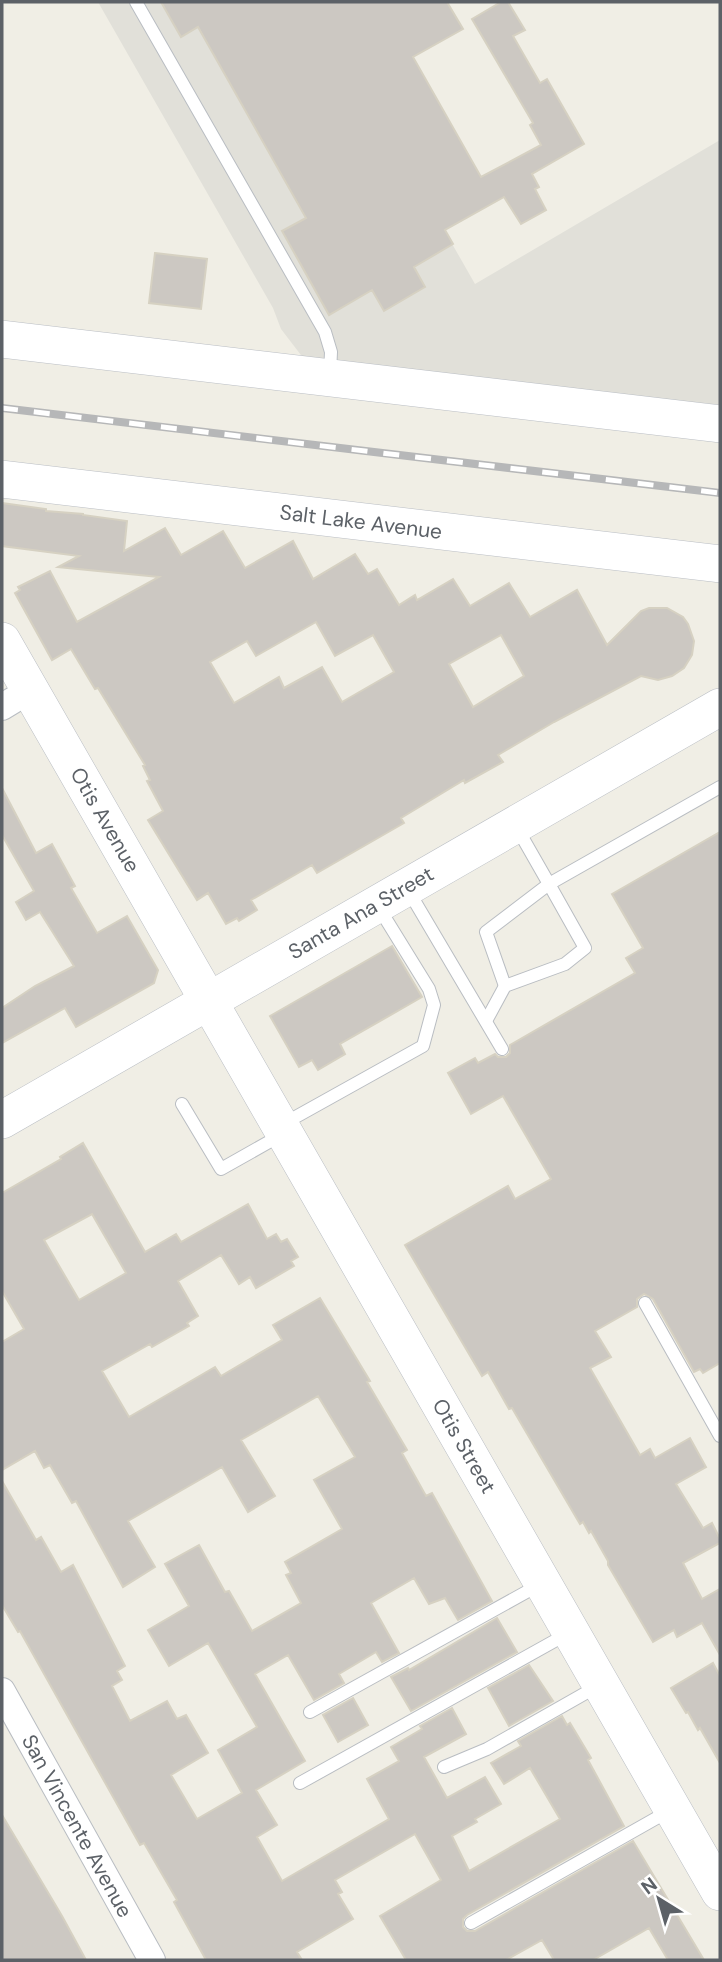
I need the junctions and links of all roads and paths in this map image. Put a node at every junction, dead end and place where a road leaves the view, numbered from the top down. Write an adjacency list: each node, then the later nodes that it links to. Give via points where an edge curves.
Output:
1 (136, 2): 3 (lane, via 326,332)
2 (2, 339): 3 (street)
3 (330, 378): 4 (street)
4 (720, 424)
5 (2, 479): 6 (street, Salt Lake Avenue)
6 (720, 564)
7 (2, 641): 8 (street, Otis Avenue)
8 (16, 698): 15 (street, Otis Avenue)
9 (720, 707): 11 (street, Santa Ana Street)
10 (720, 787): 12 (lane)
11 (515, 824): 12 (lane); 13 (street, Santa Ana Street)
12 (549, 884): 14 (lane, via 486,932); 14 (lane, via 585,948 565,964)
13 (391, 895): 15 (street, Santa Ana Street); 16 (lane); 20 (lane, via 434,1006 423,1045)
14 (505, 986): 16 (lane)
15 (207, 1000): 19 (street, Santa Ana Street); 20 (street, Otis Street)
16 (486, 1021): 17 (lane)
17 (502, 1049)
18 (181, 1104): 20 (lane, via 221,1169)
19 (2, 1120)
20 (282, 1130): 23 (street, Otis Street)
21 (645, 1303): 22 (lane)
22 (720, 1436)
23 (543, 1583): 24 (street, Otis Street); 27 (lane)
24 (570, 1632): 25 (street, Otis Street); 29 (lane)
25 (601, 1684): 28 (lane, via 487,1749); 30 (street, Otis Street)
26 (2, 1691): 33 (street, San Vincente Avenue)
27 (310, 1712)
28 (444, 1767)
29 (300, 1783)
30 (672, 1809): 31 (street, Otis Street); 32 (lane)
31 (720, 1892)
32 (471, 1923)
33 (152, 1960)

